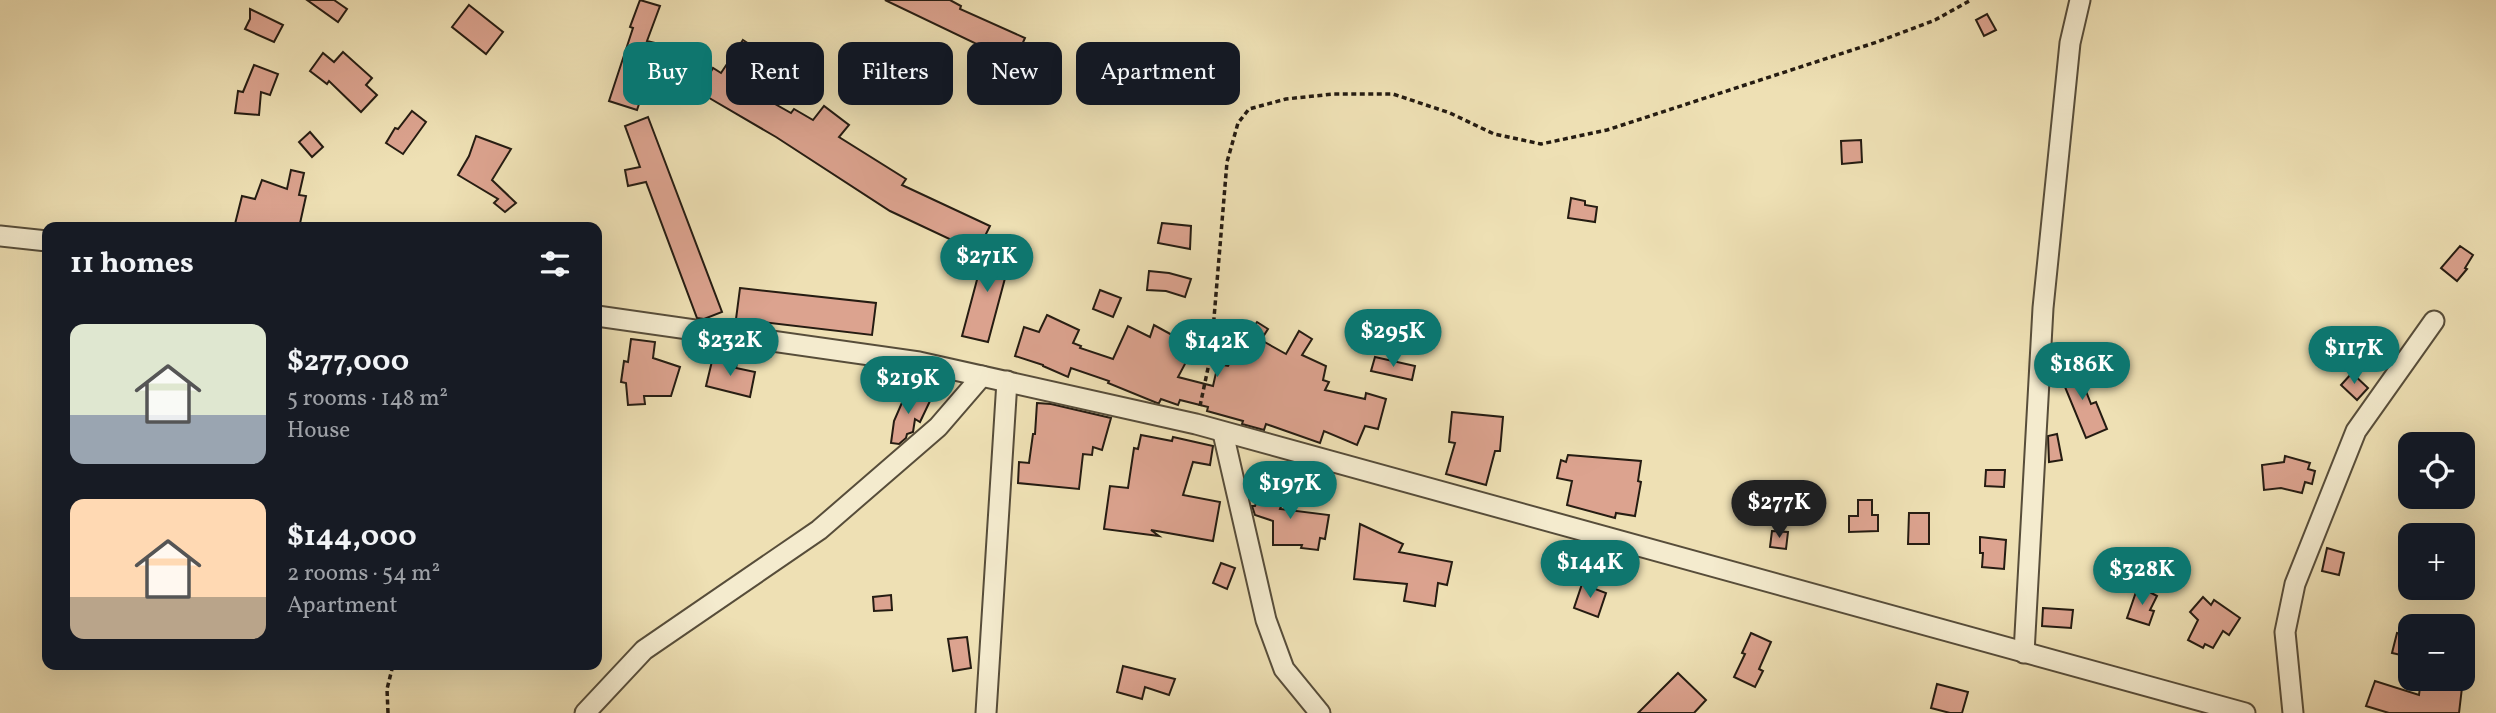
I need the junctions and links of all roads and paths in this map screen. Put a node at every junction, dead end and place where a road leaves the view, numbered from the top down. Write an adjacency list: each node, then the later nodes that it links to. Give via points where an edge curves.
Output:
1 (1971, 0): 9 (path, via 1935,20 1877,42 1607,130 1541,144 1494,134 1393,94 1334,94 1249,109 1238,123 1227,162 1211,354)
2 (2080, 0): 11 (street, via 2070,43 2043,308)
3 (0, 236): 4 (street)
4 (42, 240)
5 (602, 317): 7 (street, via 919,362)
6 (2434, 321): 18 (street, via 2356,432 2295,584 2285,632)
7 (982, 376): 8 (street); 14 (street, via 938,428 819,530 644,650)
8 (1007, 382): 9 (street); 15 (street)
9 (1196, 424): 10 (street)
10 (1223, 433): 11 (street); 16 (street, via 1266,620 1284,668)
11 (2024, 653): 17 (street)
12 (392, 670): 13 (path)
13 (388, 713)
14 (585, 713)
15 (986, 713)
16 (1320, 713)
17 (2245, 713)
18 (2293, 713)

